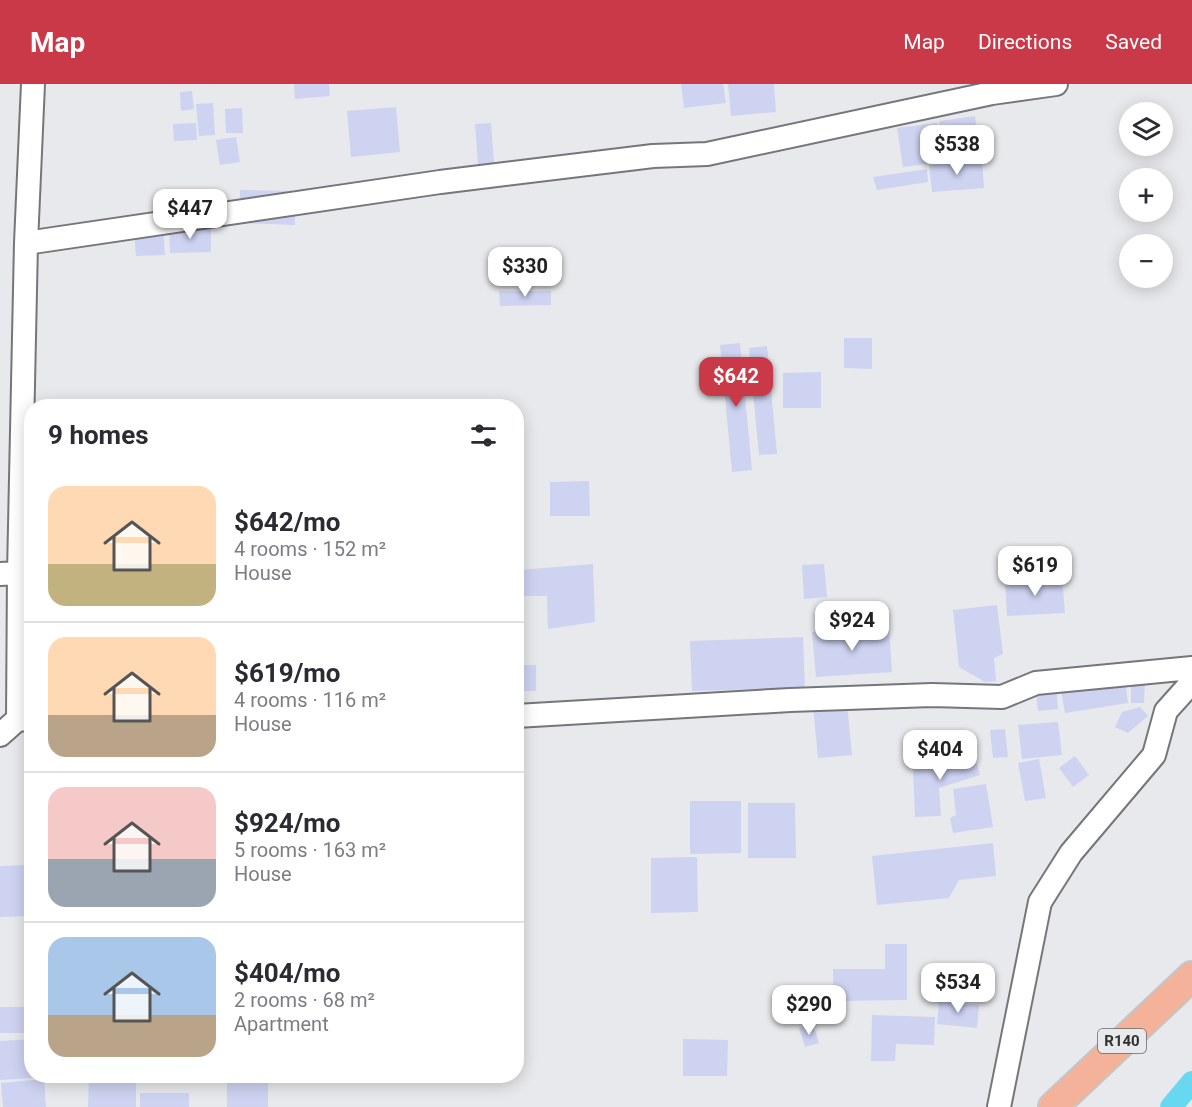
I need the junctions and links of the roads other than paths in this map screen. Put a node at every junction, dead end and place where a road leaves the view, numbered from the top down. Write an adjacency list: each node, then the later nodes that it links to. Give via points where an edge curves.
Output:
1 (33, 84): 3 (street)
2 (1056, 84): 3 (street, via 992,93 707,154 653,156 440,182)
3 (26, 243): 4 (street)
4 (9, 574): 7 (street)
5 (1192, 668): 8 (street, via 1035,682 1002,697 790,700)
6 (1192, 682): 12 (street, via 1166,711 1154,755 1071,853 1040,902)
7 (24, 711)
8 (524, 716)
9 (24, 721): 10 (street)
10 (0, 735)
11 (1192, 976): 13 (main road, R140)
12 (999, 1107)
13 (1053, 1107)

